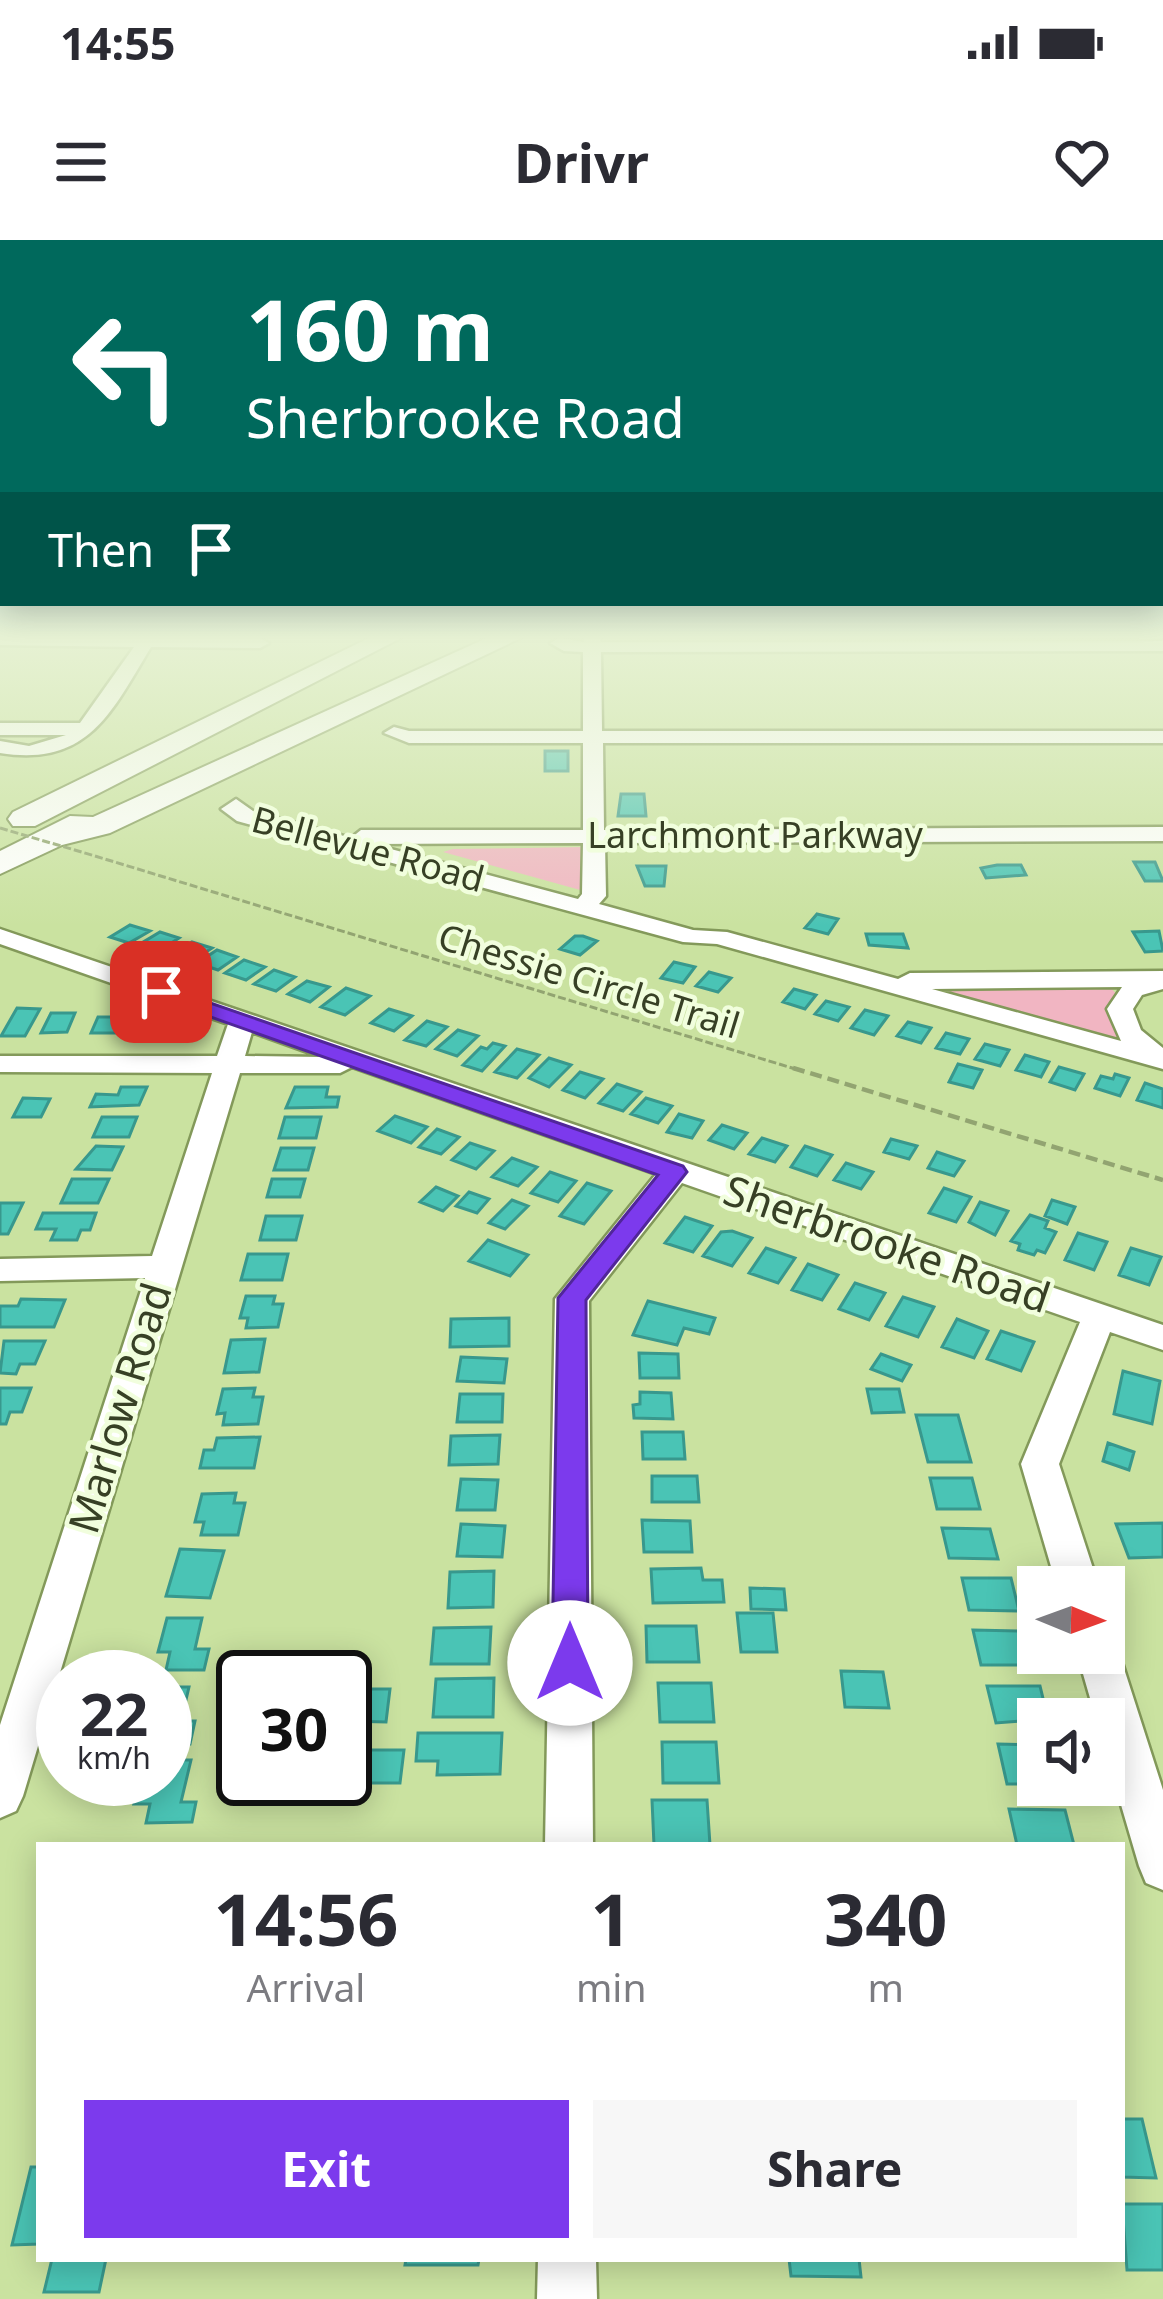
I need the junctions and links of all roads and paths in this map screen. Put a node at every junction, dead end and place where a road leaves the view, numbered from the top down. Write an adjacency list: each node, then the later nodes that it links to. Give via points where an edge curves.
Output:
1 (82, 733): 9 (street, via 34,754)
2 (158, 733): 10 (highway)
3 (196, 733): 11 (highway)
4 (254, 733): 13 (highway)
5 (293, 733): 13 (highway, via 99,826)
6 (394, 733): 7 (street)
7 (552, 733)
8 (592, 733): 15 (street)
9 (0, 747)
10 (0, 814)
11 (0, 829): 29 (path, Chessie Circle Trail, bridge)
12 (1163, 834): 15 (street, Larchmont Parkway)
13 (52, 838): 18 (highway)
14 (357, 840): 15 (street, Larchmont Parkway); 17 (street, Bellevue Road)
15 (592, 841): 16 (street, Larchmont Parkway); 17 (street, Larchmont Parkway); 19 (street)
16 (1163, 844)
17 (402, 852): 19 (street, Bellevue Road)
18 (0, 864)
19 (588, 902): 22 (street, Bellevue Road, via 692,938 718,938)
20 (0, 936): 23 (street, Sherbrooke Road)
21 (1163, 980): 22 (street); 24 (street, via 1133,989 1120,1009 1129,1034)
22 (872, 981): 24 (street, Bellevue Road)
23 (242, 1021): 26 (street, Marlow Road); 27 (street, Sherbrooke Road)
24 (1163, 1061)
25 (0, 1064): 26 (street)
26 (226, 1064): 27 (street); 30 (street, Marlow Road)
27 (372, 1066): 28 (street, Sherbrooke Road)
28 (674, 1172): 32 (street, Sherbrooke Road); 37 (street, via 572,1298)
29 (1163, 1180)
30 (163, 1268): 31 (street); 36 (street, Marlow Road)
31 (0, 1270)
32 (1099, 1316): 33 (street, Sherbrooke Road); 34 (street, via 1040,1464)
33 (1163, 1338)
34 (1072, 1566)
35 (1104, 1674): 38 (street)
36 (0, 1796)
37 (569, 1842)
38 (1163, 1866)
39 (567, 2262): 40 (street)
40 (566, 2299)

